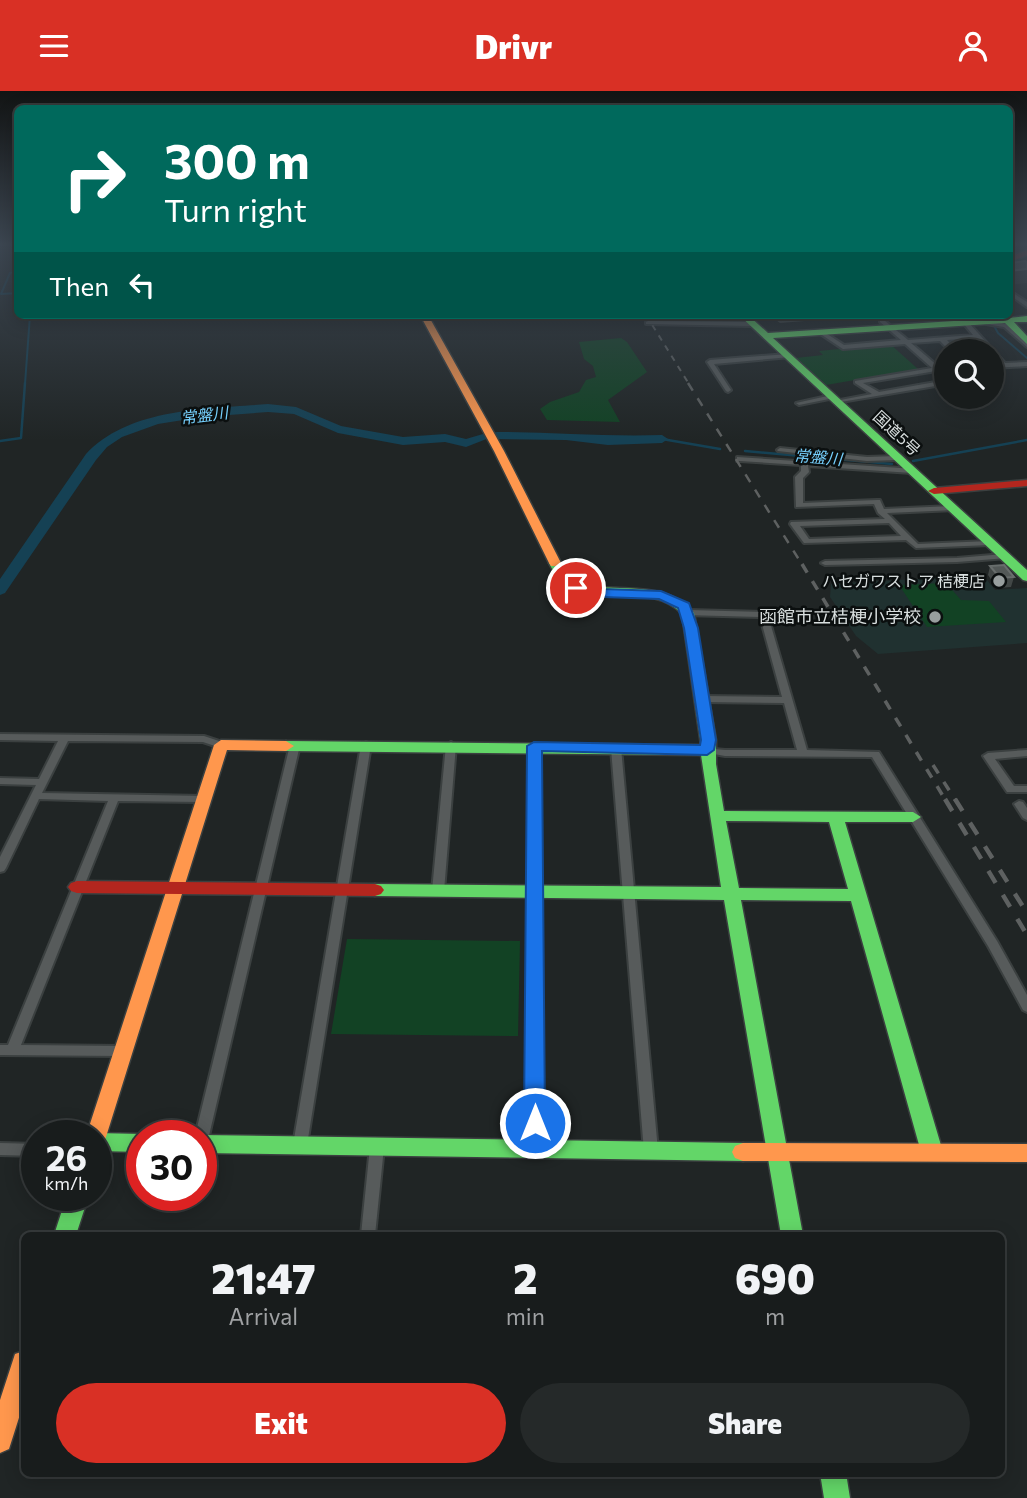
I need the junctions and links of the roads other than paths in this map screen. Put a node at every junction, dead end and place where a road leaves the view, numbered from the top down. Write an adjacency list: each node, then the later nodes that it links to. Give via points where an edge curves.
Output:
1 (427, 319): 41 (main road, via 564,580 586,591 661,595 684,606)
2 (998, 319): 7 (main road)
3 (1005, 319): 15 (main road)
4 (748, 320): 5 (street); 10 (main road, 国道5号)
5 (648, 323)
6 (886, 324): 7 (main road); 8 (main road); 14 (street)
7 (968, 324): 9 (street); 15 (street, via 1006,325)
8 (822, 333): 10 (main road); 14 (street, via 843,347)
9 (977, 336): 12 (street); 13 (street)
10 (767, 337): 16 (main road, 国道5号)
11 (934, 339): 14 (street)
12 (942, 339)
13 (980, 339)
14 (906, 341): 19 (street)
15 (1027, 343)
16 (788, 356): 22 (street, via 710,362); 24 (main road, 国道5号)
17 (1027, 364): 18 (street)
18 (1004, 365)
19 (934, 366)
20 (934, 368): 23 (street, via 857,382)
21 (934, 384): 23 (street)
22 (728, 390)
23 (877, 394): 24 (street)
24 (834, 399): 25 (street); 27 (main road, 国道5号)
25 (799, 403)
26 (780, 450): 27 (street)
27 (897, 458): 30 (main road, 国道5号)
28 (740, 459): 29 (street)
29 (804, 463): 30 (street); 34 (street, via 799,505 877,502)
30 (912, 471): 32 (main road, 国道5号)
31 (1025, 485): 32 (main road)
32 (934, 491): 33 (main road, 国道5号)
33 (952, 508): 34 (street); 37 (main road, 国道5号)
34 (881, 511): 35 (street)
35 (890, 521): 36 (street); 36 (street, via 794,524 807,541)
36 (908, 538): 37 (street, via 916,546)
37 (990, 543): 38 (main road, 国道5号)
38 (1004, 556): 39 (street); 40 (main road, 国道5号)
39 (825, 563)
40 (1027, 577)
41 (688, 613): 42 (main road); 43 (street, via 764,614)
42 (704, 699): 43 (street); 52 (main road)
43 (788, 700): 54 (street)
44 (0, 737): 45 (street)
45 (64, 738): 46 (street, via 204,739); 56 (street)
46 (221, 745): 47 (main road); 60 (main road)
47 (295, 745): 48 (main road); 69 (street)
48 (366, 745): 49 (main road); 70 (street)
49 (451, 745): 50 (main road); 71 (street)
50 (534, 746): 51 (main road); 72 (street)
51 (616, 748): 52 (main road); 73 (street)
52 (707, 750): 54 (street); 62 (main road)
53 (1027, 753): 57 (street, via 988,756 1011,790)
54 (803, 754): 65 (street, via 875,754)
55 (0, 781): 56 (street)
56 (42, 782): 58 (street)
57 (1027, 789)
58 (35, 796): 59 (street); 66 (street)
59 (114, 797): 60 (street); 67 (street)
60 (203, 799): 68 (main road)
61 (1019, 804): 63 (street)
62 (717, 816): 64 (main road); 74 (main road)
63 (1027, 816)
64 (836, 817): 65 (main road); 75 (main road)
65 (914, 817): 76 (street)
66 (0, 868)
67 (77, 887): 68 (main road); 77 (street)
68 (175, 888): 69 (main road); 78 (main road)
69 (262, 889): 70 (main road); 80 (street)
70 (343, 890): 71 (main road); 82 (street)
71 (438, 891): 72 (main road)
72 (533, 892): 73 (main road); 85 (street)
73 (629, 893): 74 (main road); 87 (street)
74 (731, 894): 75 (main road); 89 (main road)
75 (859, 895): 88 (main road)
76 (1027, 1006)
77 (6, 1050): 78 (street)
78 (123, 1051): 79 (main road)
79 (101, 1120)
80 (206, 1120)
81 (217, 1142): 82 (main road)
82 (300, 1145): 83 (main road)
83 (377, 1147): 85 (main road); 93 (street)
84 (0, 1149): 86 (street)
85 (535, 1149): 87 (main road)
86 (21, 1150)
87 (651, 1151): 89 (main road)
88 (932, 1152): 89 (main road); 90 (main road)
89 (778, 1153): 94 (main road)
90 (1027, 1153)
91 (73, 1211): 92 (main road)
92 (66, 1232)
93 (368, 1232)
94 (791, 1232)
95 (21, 1373): 96 (main road)
96 (0, 1440)
97 (834, 1477): 98 (main road)
98 (837, 1498)

